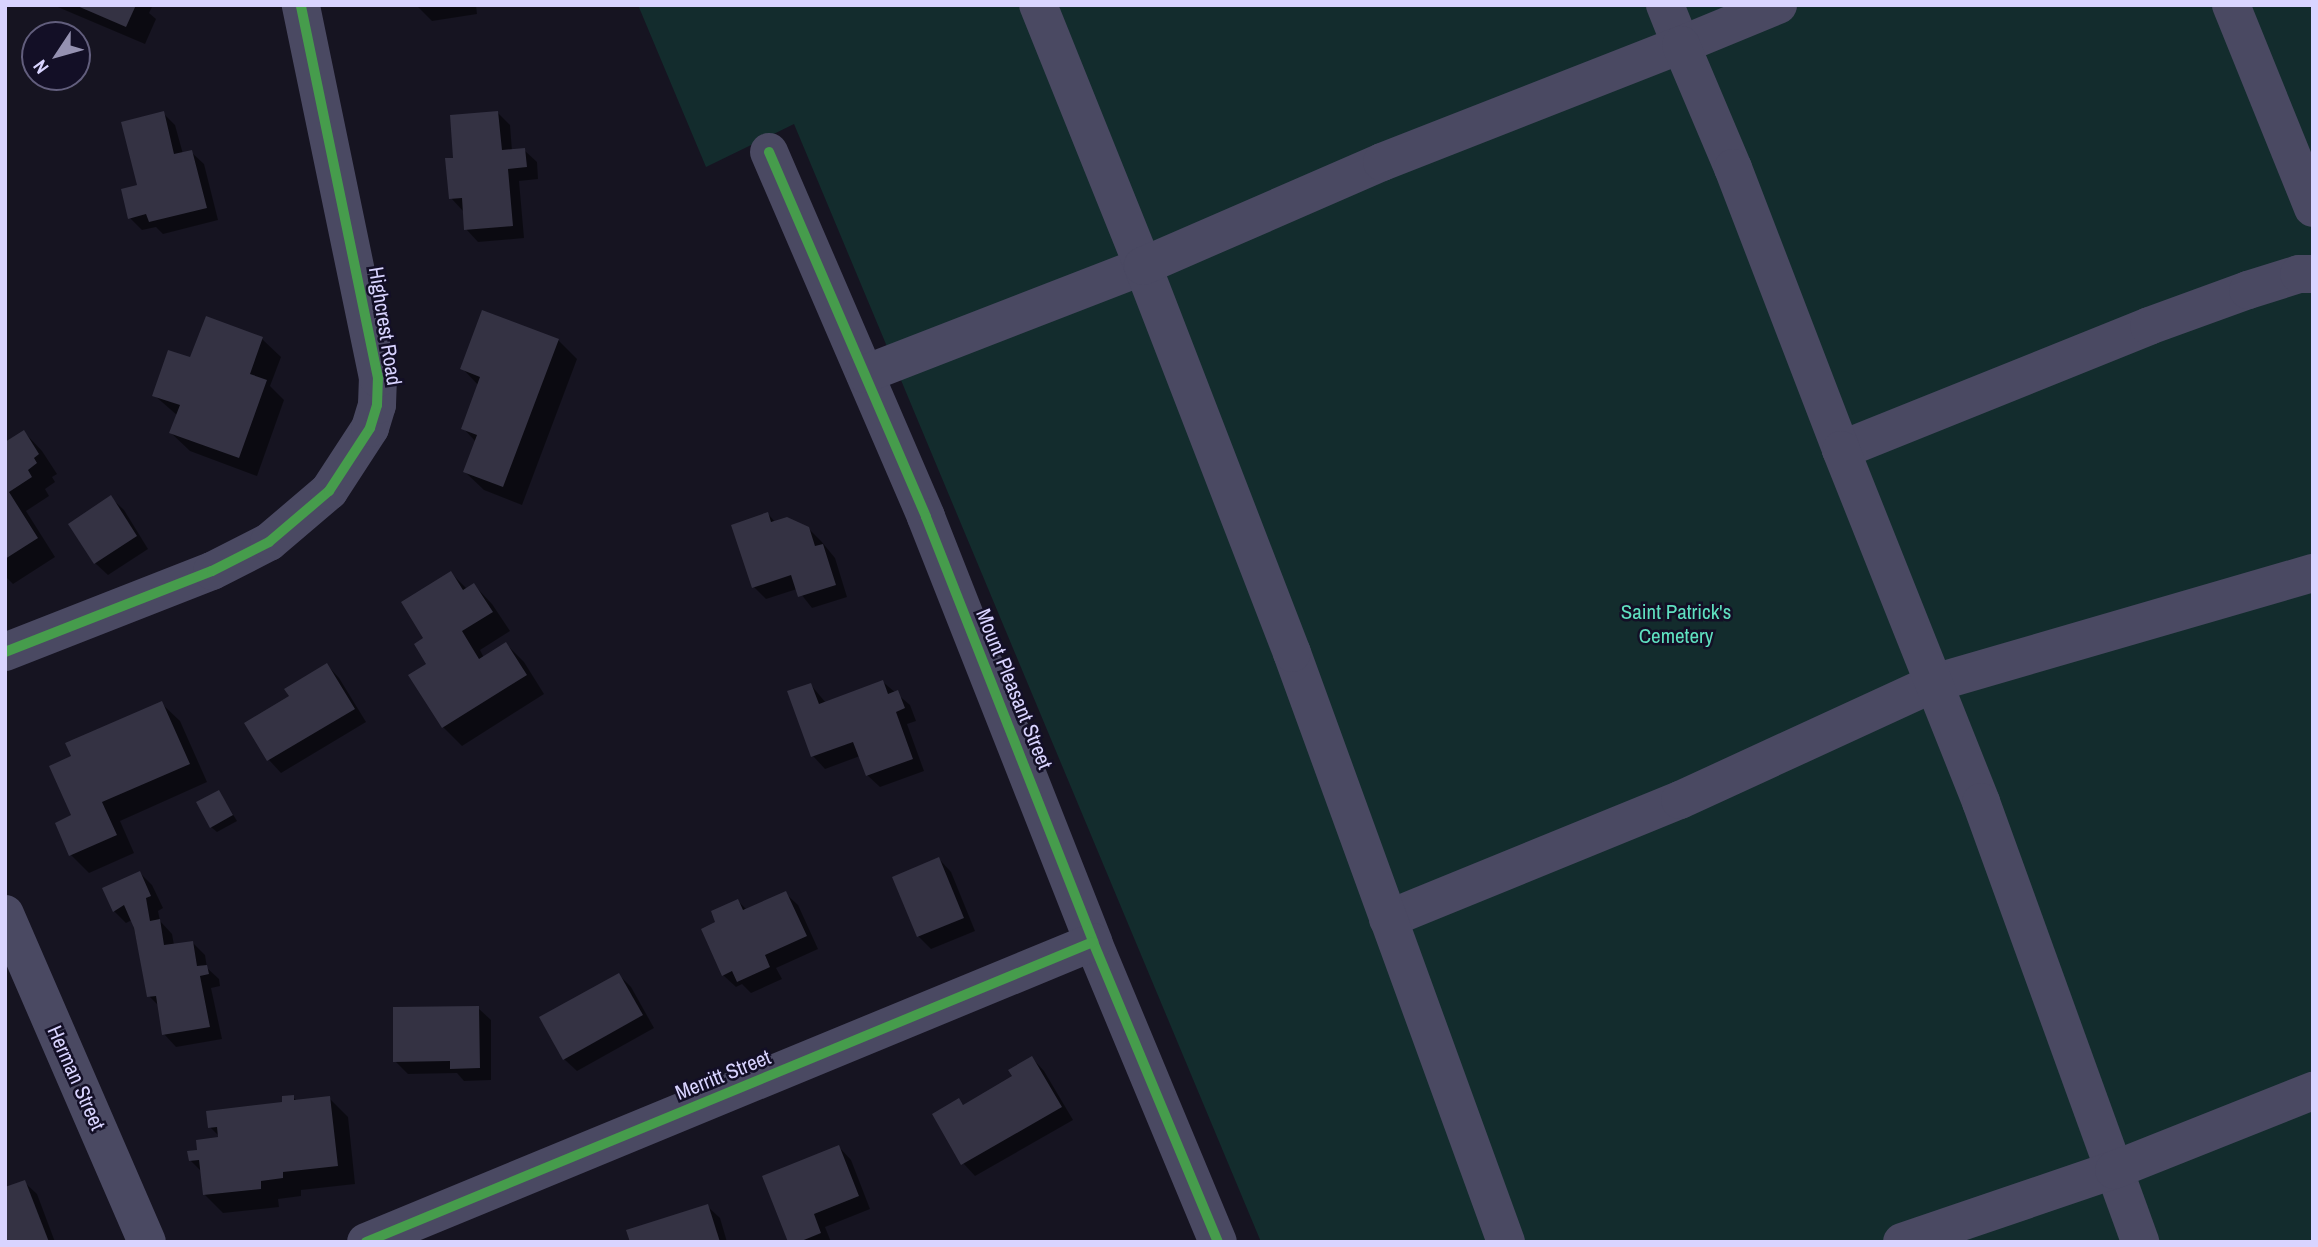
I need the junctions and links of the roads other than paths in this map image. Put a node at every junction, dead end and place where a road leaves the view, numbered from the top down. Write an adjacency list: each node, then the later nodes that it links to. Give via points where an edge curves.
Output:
1 (301, 5): 14 (street, Highcrest Road, via 378,379 370,428 329,491 269,542 212,571)
2 (1038, 5): 9 (street)
3 (1665, 5): 6 (street)
4 (1779, 5): 6 (street)
5 (2231, 5): 8 (street)
6 (1681, 45): 9 (street, via 1382,162); 12 (street)
7 (769, 152): 11 (street, Mount Pleasant Street)
8 (2313, 208)
9 (1143, 266): 11 (street); 17 (street, via 1292,653)
10 (2313, 274): 12 (street, via 2248,290 2150,326)
11 (865, 374): 18 (street, Mount Pleasant Street)
12 (1841, 450): 15 (street)
13 (2313, 573): 15 (street)
14 (5, 652)
15 (1934, 683): 17 (street, via 1680,800); 20 (street)
16 (5, 914): 21 (street, Herman Street)
17 (1388, 919): 24 (street)
18 (1093, 942): 22 (street, Merritt Street); 23 (street, Mount Pleasant Street)
19 (2313, 1091): 20 (street)
20 (2114, 1170): 25 (street); 26 (street)
21 (147, 1242)
22 (366, 1242)
23 (1218, 1242)
24 (1506, 1242)
25 (1902, 1242)
26 (2140, 1242)

